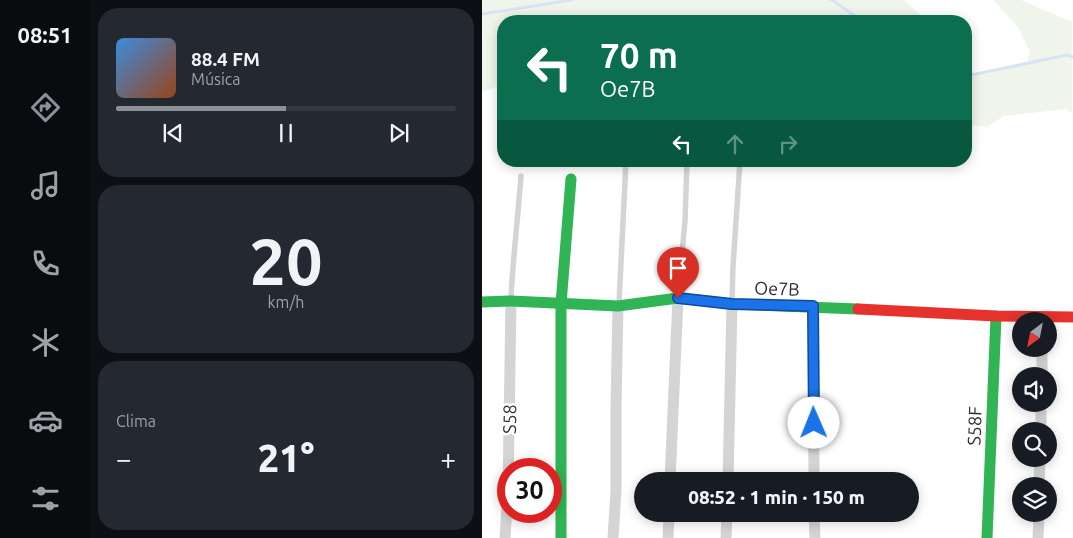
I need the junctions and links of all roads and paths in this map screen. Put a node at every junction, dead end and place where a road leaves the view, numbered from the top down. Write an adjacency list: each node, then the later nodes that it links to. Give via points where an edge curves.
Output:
1 (626, 167): 11 (lane)
2 (687, 167): 6 (lane)
3 (740, 167): 10 (lane)
4 (521, 176): 7 (lane)
5 (571, 179): 9 (street)
6 (678, 298): 10 (street, Oe7B); 11 (street, Oe7B); 19 (street)
7 (511, 301): 8 (street, Oe7B); 9 (street, Oe7B); 17 (street, S58)
8 (482, 302)
9 (562, 304): 11 (street, Oe7B); 18 (street)
10 (732, 304): 12 (street, Oe7B); 20 (street)
11 (618, 306): 30 (street)
12 (813, 306): 13 (street, Oe7B); 21 (street)
13 (996, 316): 14 (street, Oe7B); 34 (street, S58F)
14 (1012, 317)
15 (1072, 317): 16 (street, Oe7B)
16 (1057, 318)
17 (509, 458)
18 (557, 458)
19 (670, 472)
20 (728, 472)
21 (814, 472)
22 (669, 522): 31 (street)
23 (727, 522): 32 (street)
24 (814, 522): 33 (street)
25 (1039, 522): 35 (street)
26 (506, 523): 28 (street, S58)
27 (559, 523): 29 (street)
28 (505, 538)
29 (561, 538)
30 (613, 538)
31 (668, 538)
32 (726, 538)
33 (814, 538)
34 (987, 538)
35 (1038, 538)

